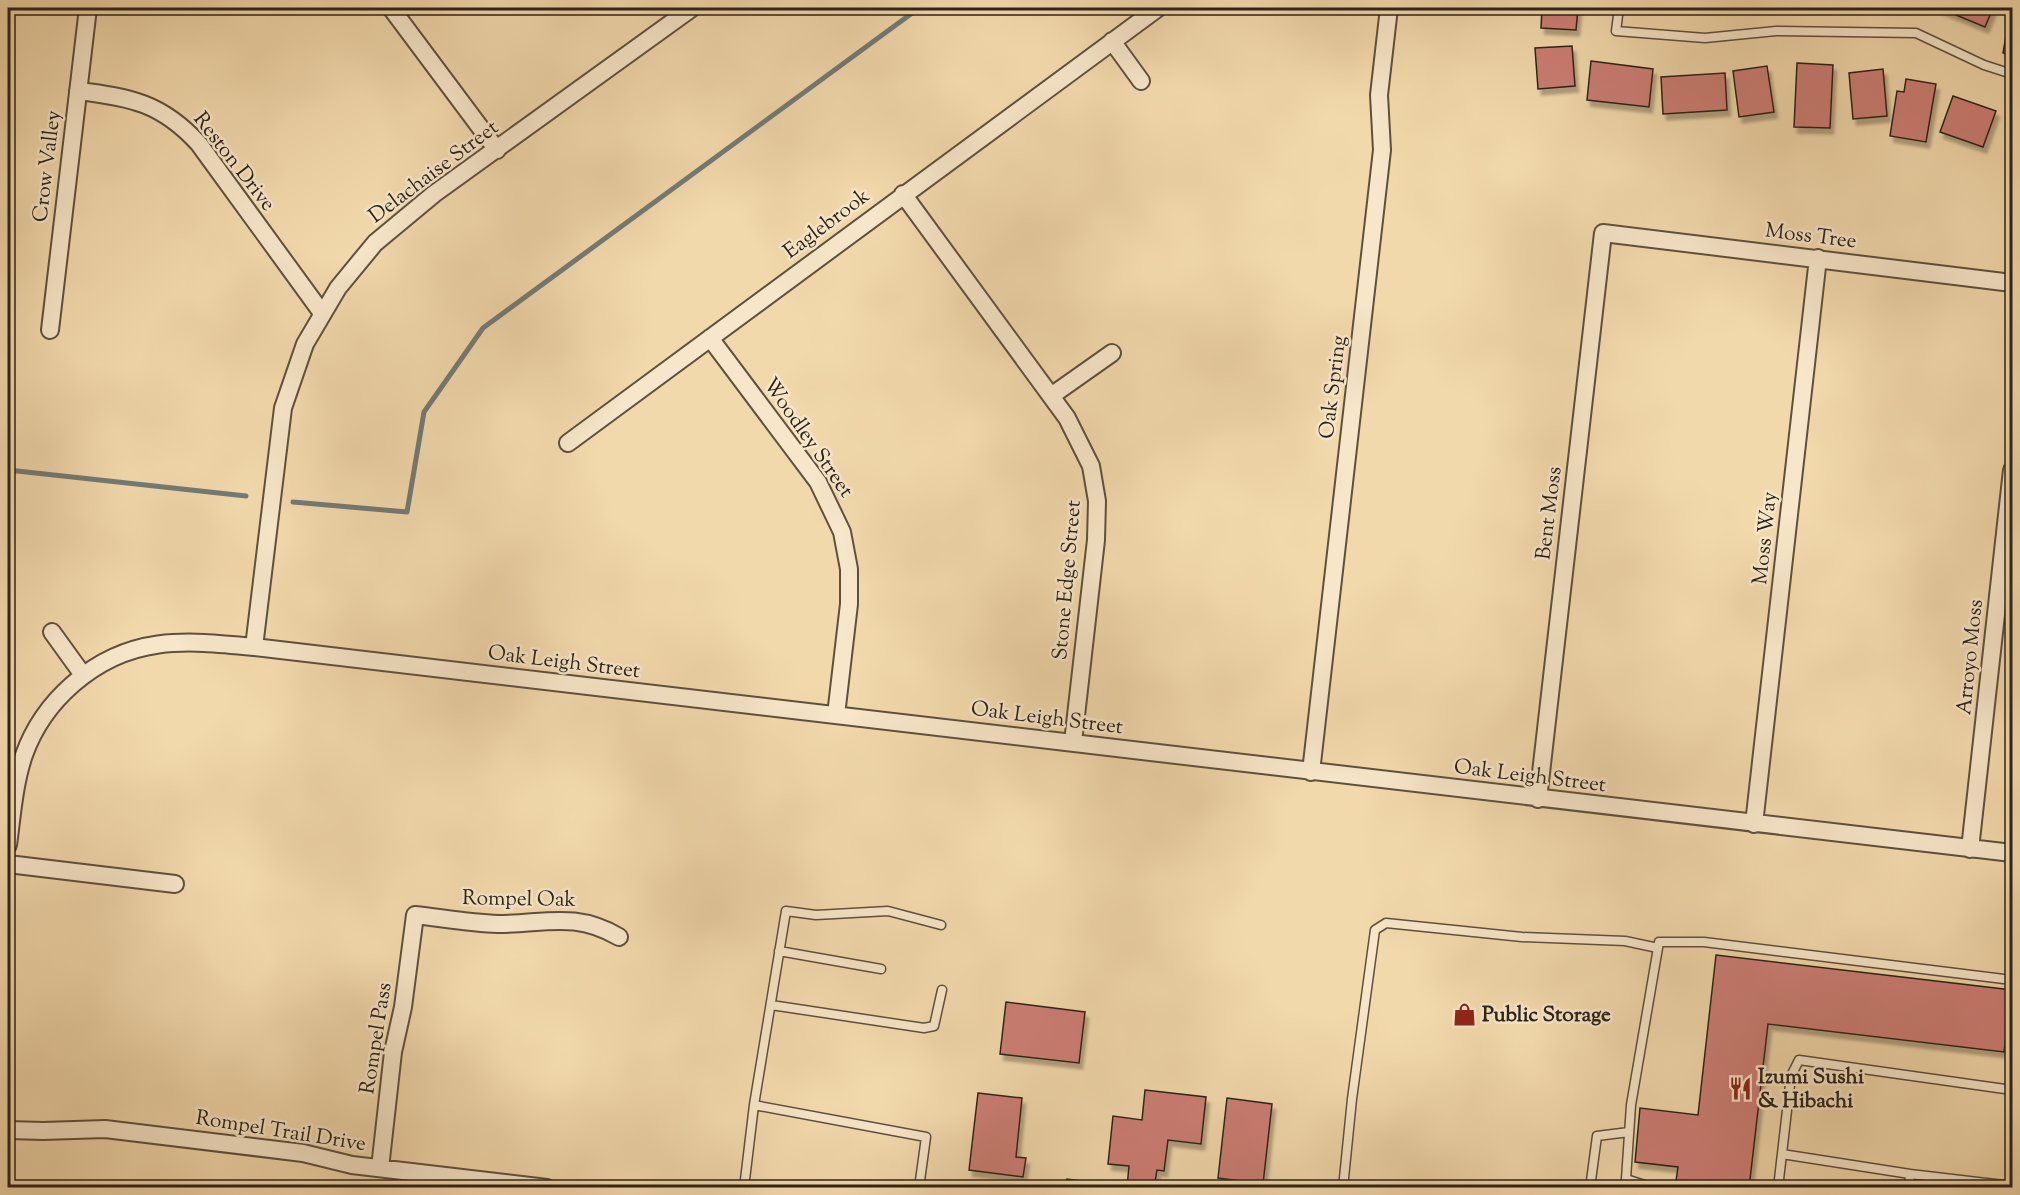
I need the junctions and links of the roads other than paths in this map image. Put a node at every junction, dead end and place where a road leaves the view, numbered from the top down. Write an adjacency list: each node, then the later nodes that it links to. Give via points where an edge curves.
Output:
1 (88, 8): 10 (street, Crow Valley)
2 (391, 8): 11 (street)
3 (692, 8): 11 (street, Delachaise Street)
4 (1158, 8): 7 (street, Eaglebrook)
5 (1389, 8): 28 (street, Oak Spring, via 1379,95 1382,150)
6 (1619, 8): 8 (lane, via 1616,32 1705,38 1776,31 1916,33 1984,65)
7 (1112, 41): 9 (street); 12 (street, Eaglebrook)
8 (2013, 74)
9 (1142, 81)
10 (78, 91): 16 (street, Reston Drive, via 124,96 160,110 182,125); 17 (street, Crow Valley)
11 (497, 150): 16 (street, Delachaise Street, via 434,194 375,243)
12 (903, 194): 18 (street, Eaglebrook); 20 (street, Stone Edge Street)
13 (1604, 233): 14 (street, Moss Tree); 29 (street, Bent Moss)
14 (1818, 258): 15 (street, Moss Tree); 30 (street, Moss Way)
15 (2013, 283)
16 (322, 313): 24 (street, Delachaise Street, via 305,344 283,408)
17 (50, 330)
18 (710, 338): 21 (street, Eaglebrook); 26 (street, Woodley Street, via 818,482 842,532 849,569 849,604)
19 (1112, 352): 20 (street)
20 (1051, 396): 27 (street, Stone Edge Street, via 1085,450 1097,501)
21 (568, 443)
22 (2013, 470): 32 (street, Arroyo Moss)
23 (52, 632): 25 (street)
24 (254, 647): 25 (street, Oak Leigh Street, via 173,642 140,646 109,658); 26 (street, Oak Leigh Street)
25 (83, 675): 31 (street, Oak Leigh Street, via 50,707 24,755 15,788)
26 (837, 715): 27 (street, Oak Leigh Street)
27 (1073, 742): 28 (street, Oak Leigh Street)
28 (1311, 772): 29 (street, Oak Leigh Street)
29 (1538, 799): 30 (street, Oak Leigh Street)
30 (1754, 824): 32 (street, Oak Leigh Street)
31 (8, 845)
32 (1970, 849): 33 (street, Oak Leigh Street)
33 (2013, 854)
34 (8, 864): 35 (street)
35 (176, 884)
36 (415, 915): 38 (street, Rompel Oak, via 499,924 575,920); 50 (street, Rompel Pass)
37 (941, 925): 40 (lane, via 888,911 816,915 786,911)
38 (619, 937)
39 (1658, 948): 42 (lane, via 1659,942 1704,942); 48 (lane); 56 (lane, via 1625,941 1522,937 1386,922 1375,930)
40 (779, 951): 41 (lane); 44 (lane)
41 (881, 969)
42 (2013, 980)
43 (942, 990): 44 (lane, via 934,1026 924,1028)
44 (771, 1005): 46 (lane)
45 (2013, 1090): 49 (lane, via 1799,1060 1791,1076)
46 (754, 1105): 54 (lane); 55 (lane, via 926,1137)
47 (8, 1130): 50 (street, Rompel Trail Drive, via 105,1129 303,1153)
48 (1629, 1132): 57 (lane, via 1597,1136); 58 (lane, via 1626,1179)
49 (1782, 1154): 51 (lane); 59 (lane)
50 (380, 1168): 53 (street, Rompel Trail Drive)
51 (1910, 1174): 52 (lane); 60 (lane)
52 (2007, 1186)
53 (547, 1188)
54 (744, 1188)
55 (919, 1188)
56 (1343, 1188)
57 (1590, 1188)
58 (1654, 1188)
59 (1778, 1188)
60 (1909, 1188)

